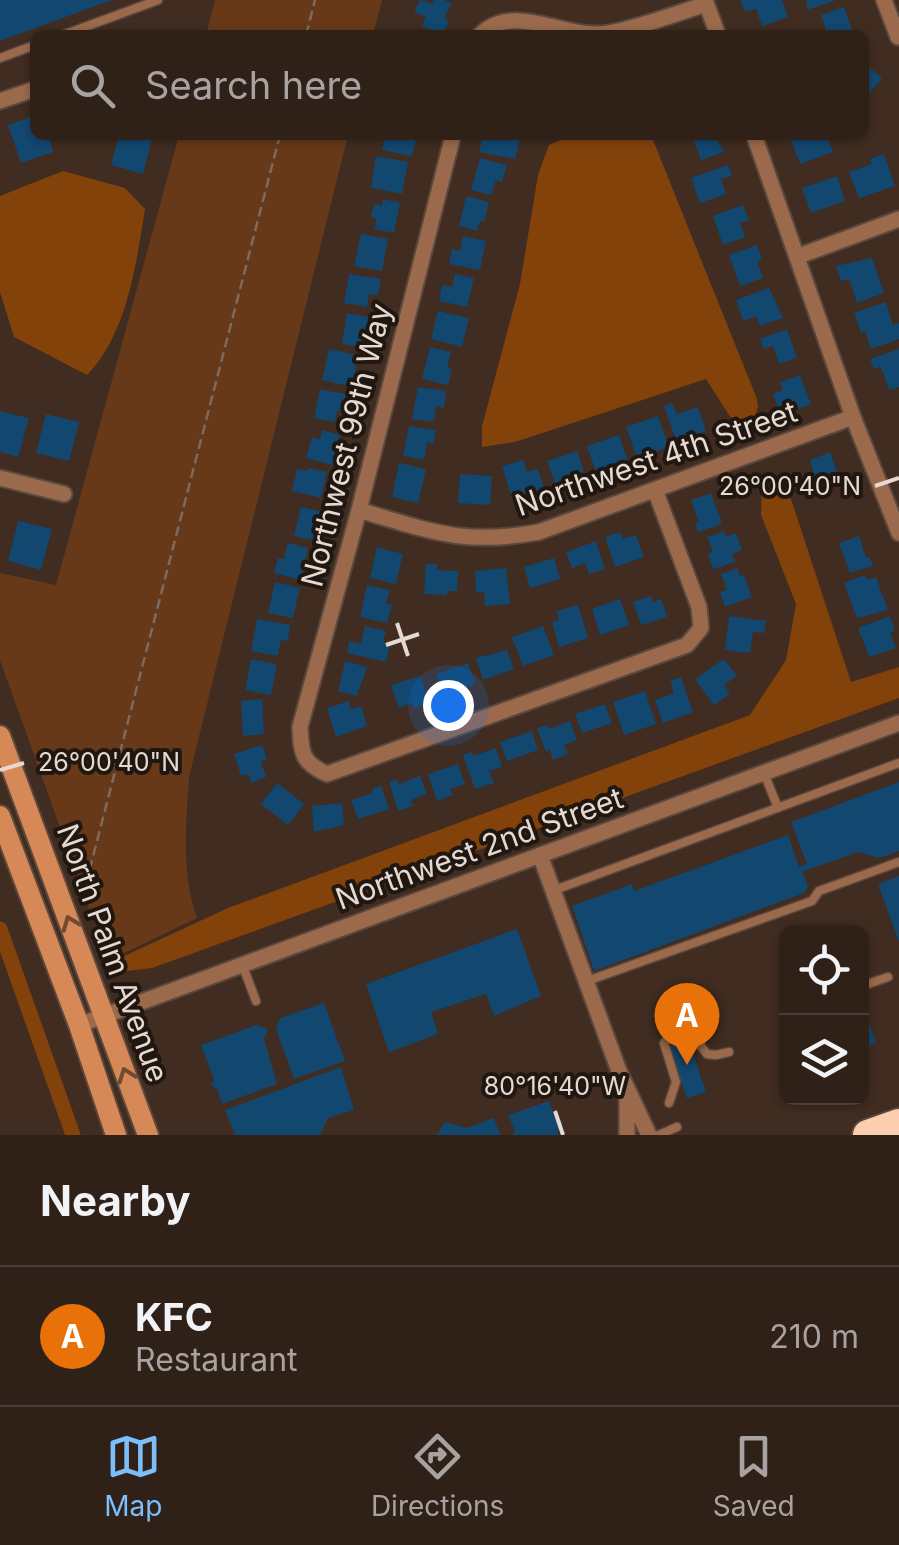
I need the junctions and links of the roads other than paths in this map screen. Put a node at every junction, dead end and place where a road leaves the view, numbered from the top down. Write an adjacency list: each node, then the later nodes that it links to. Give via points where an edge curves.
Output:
1 (158, 0): 4 (lane)
2 (884, 0): 9 (street)
3 (705, 2): 7 (street); 8 (street)
4 (77, 30)
5 (484, 30): 6 (street, via 492,19 512,15)
6 (585, 30)
7 (618, 30)
8 (716, 30)
9 (898, 37)
10 (30, 47): 11 (lane)
11 (0, 58)
12 (30, 91): 13 (street)
13 (0, 101)
14 (452, 140): 22 (street, Northwest 99th Way)
15 (756, 140): 17 (street)
16 (899, 219): 17 (street)
17 (799, 256): 18 (street)
18 (854, 417): 20 (street, Northwest 4th Street); 23 (street)
19 (0, 478): 21 (street)
20 (655, 490): 22 (street, Northwest 4th Street, via 539,532 496,540 444,536); 22 (street, Northwest 99th Way, via 699,607 701,628 687,645 327,774 310,767 300,750 300,727)
21 (64, 494)
22 (359, 510)
23 (899, 533)
24 (899, 724): 27 (street, Northwest 2nd Street)
25 (0, 736): 38 (main road, North Palm Avenue, one-way to 25)
26 (899, 763): 28 (lane)
27 (764, 773): 28 (lane); 30 (street, Northwest 2nd Street)
28 (778, 808): 32 (lane)
29 (0, 816): 39 (main road, North Palm Avenue)
30 (540, 855): 32 (street); 33 (street, Northwest 2nd Street)
31 (899, 862): 35 (lane, via 818,891 812,902)
32 (552, 891): 35 (street)
33 (242, 964): 37 (lane); 38 (street, Northwest 2nd Street)
34 (888, 978): 36 (lane)
35 (587, 982): 41 (street)
36 (869, 984)
37 (256, 1001)
38 (104, 1014): 39 (street, Northwest 2nd Street); 45 (main road, North Palm Avenue, one-way to 38)
39 (78, 1025): 44 (main road, North Palm Avenue)
40 (729, 1052): 42 (lane, via 707,1054 691,1033 674,1032 664,1043 676,1082)
41 (627, 1086): 46 (street); 47 (street)
42 (669, 1103)
43 (677, 1127): 48 (lane)
44 (116, 1135)
45 (148, 1135)
46 (627, 1135)
47 (649, 1135)
48 (659, 1135)

